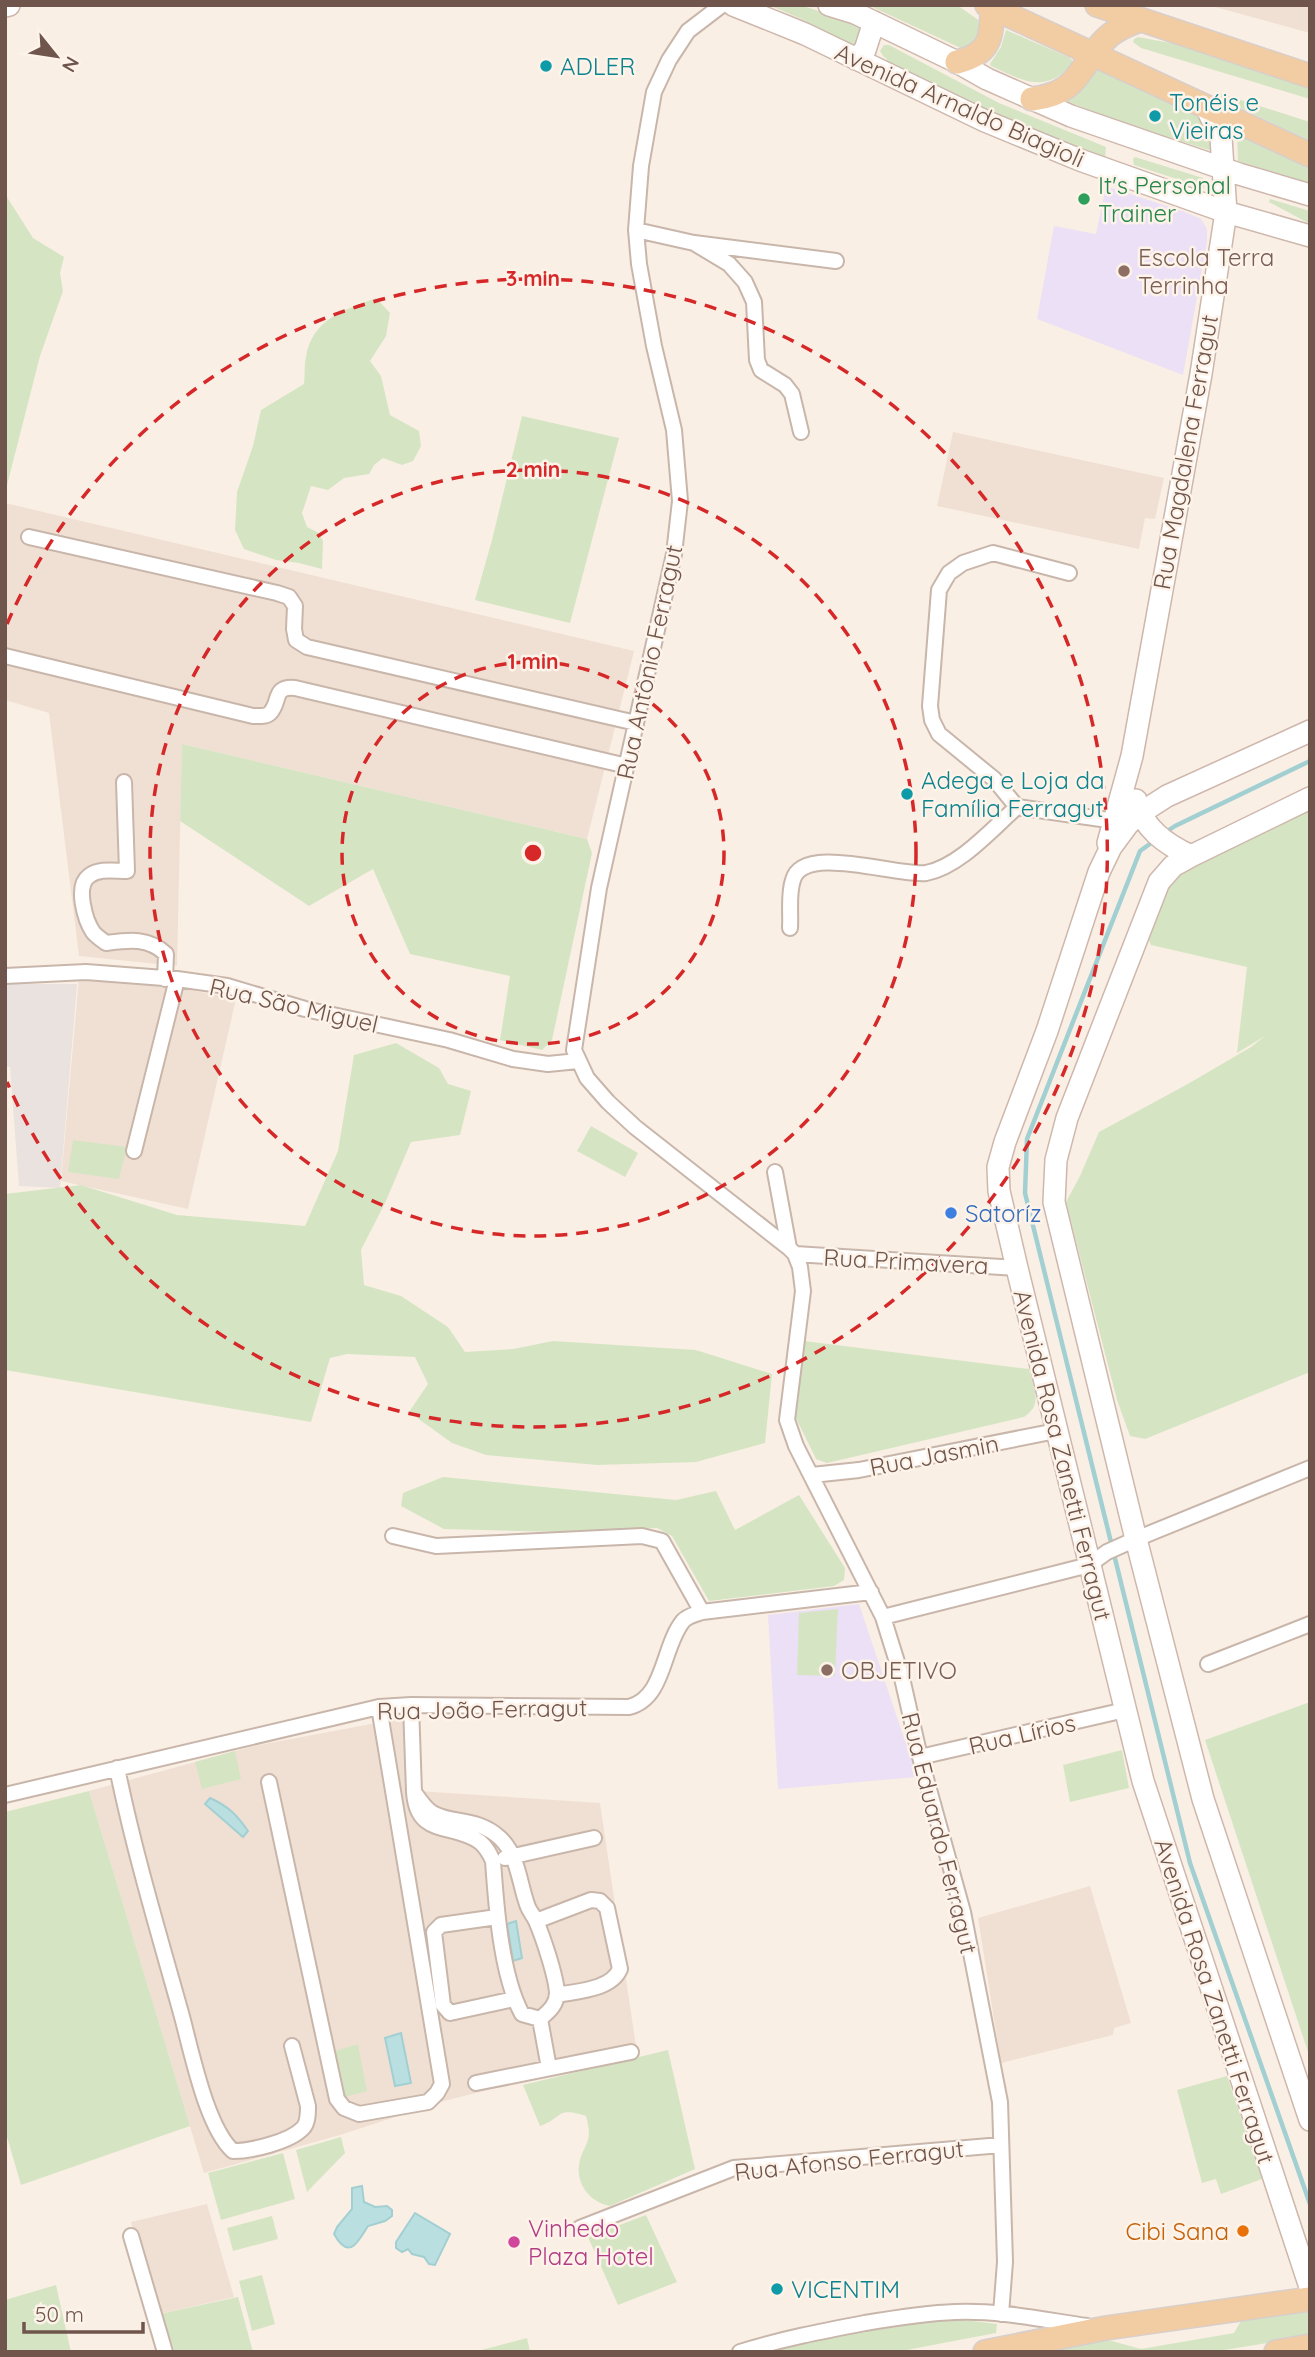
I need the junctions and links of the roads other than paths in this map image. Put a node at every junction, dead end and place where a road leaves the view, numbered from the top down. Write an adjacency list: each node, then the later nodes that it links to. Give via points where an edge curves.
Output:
1 (722, 5): 21 (street, Rua Antônio Ferragut, via 688,31 654,92)
2 (733, 5): 9 (main road, Avenida Arnaldo Biagioli)
3 (828, 5): 7 (main road, Avenida Arnaldo Biagioli)
4 (1097, 5): 6 (main road)
5 (990, 7): 8 (main road); 10 (main road, via 991,36 984,48 973,58)
6 (1140, 20): 8 (main road, via 1111,35); 11 (main road)
7 (874, 22): 9 (main road, via 865,50); 10 (main road, Avenida Arnaldo Biagioli)
8 (1094, 55): 12 (main road, via 1072,83 1049,97); 13 (main road)
9 (856, 59): 16 (main road, Avenida Arnaldo Biagioli, via 985,121)
10 (957, 62): 12 (main road, Avenida Arnaldo Biagioli)
11 (1310, 76)
12 (1032, 99): 14 (main road, Avenida Arnaldo Biagioli)
13 (1208, 109): 15 (main road); 17 (main road, Rua Magdalena Ferragut, via 1221,138)
14 (1131, 138): 16 (main road, via 1118,163); 17 (main road, Avenida Arnaldo Biagioli)
15 (1310, 155)
16 (1121, 175): 19 (main road, Avenida Arnaldo Biagioli)
17 (1224, 176): 18 (main road, Avenida Arnaldo Biagioli); 19 (main road, Rua Magdalena Ferragut); 20 (main road, via 1233,194)
18 (1310, 195)
19 (1226, 212): 20 (main road, Avenida Arnaldo Biagioli); 31 (main road, Rua Magdalena Ferragut)
20 (1269, 225): 22 (main road, Avenida Arnaldo Biagioli)
21 (636, 230): 23 (street); 29 (street, Rua Antônio Ferragut, via 654,346 674,430 680,500 674,554)
22 (1310, 236)
23 (694, 243): 24 (street); 25 (street, via 729,264 745,282 754,302 757,360 761,370 792,394)
24 (836, 261)
25 (801, 432)
26 (29, 537): 29 (street, via 289,597 295,606 296,640 307,647)
27 (1069, 573): 35 (street, via 993,553 963,563 949,573 939,590 932,720 939,734 994,779)
28 (5, 656): 32 (street, via 253,716 270,713 281,690 295,688)
29 (636, 723): 32 (street, Rua Antônio Ferragut)
30 (1310, 731): 36 (main road, Avenida Rosa Zanetti Ferragut, via 1167,796)
31 (1132, 756): 36 (main road, Rua Magdalena Ferragut); 37 (main road, Rua Magdalena Ferragut)
32 (627, 766): 43 (street, Rua Antônio Ferragut, via 599,888 574,1037)
33 (124, 782): 42 (street, via 127,870 99,871 87,877 81,886 82,902 93,933 106,943 155,944 166,954)
34 (1310, 798): 38 (main road, Avenida Rosa Zanetti Ferragut)
35 (1017, 807): 37 (street); 40 (street, via 949,866 924,873 819,862 799,869 793,879)
36 (1139, 814): 37 (street); 38 (main road, via 1152,832); 39 (main road, Avenida Rosa Zanetti Ferragut, via 1111,847)
37 (1115, 821): 39 (main road, Rua Magdalena Ferragut)
38 (1191, 856): 52 (main road, Avenida Rosa Zanetti Ferragut, via 1173,866 1159,882 1067,1118 1056,1160 1055,1202)
39 (1099, 872): 47 (main road, Avenida Rosa Zanetti Ferragut, via 998,1167)
40 (790, 928)
41 (5, 976): 42 (street, Rua São Miguel, via 86,972)
42 (171, 979): 43 (street, Rua São Miguel, via 227,986 513,1059 548,1065); 44 (street)
43 (578, 1060): 46 (street, Rua Antônio Ferragut, via 587,1078 635,1127)
44 (134, 1151)
45 (775, 1172): 46 (street, Rua Eduardo Ferragut)
46 (792, 1251): 47 (street, Rua Primavera); 50 (street, Rua Eduardo Ferragut, via 803,1291 787,1420)
47 (1017, 1268): 48 (main road, Avenida Rosa Zanetti Ferragut)
48 (1056, 1431): 50 (street, Rua Jasmin); 53 (main road, Avenida Rosa Zanetti Ferragut)
49 (1310, 1468): 52 (street)
50 (812, 1475): 54 (street, Rua Eduardo Ferragut)
51 (393, 1536): 55 (street, via 436,1546 642,1536 662,1541)
52 (1136, 1539): 53 (street); 79 (main road, Avenida Rosa Zanetti Ferragut, via 1203,1798)
53 (1089, 1565): 56 (street); 61 (main road, Avenida Rosa Zanetti Ferragut)
54 (871, 1592): 55 (street); 56 (street, Rua Eduardo Ferragut)
55 (702, 1612): 59 (street, Rua João Ferragut, via 684,1619 652,1692 637,1705)
56 (883, 1617): 62 (street, Rua Eduardo Ferragut)
57 (1310, 1625): 58 (street)
58 (1208, 1664)
59 (411, 1705): 60 (street, Rua João Ferragut); 65 (street)
60 (379, 1707): 63 (street, Rua João Ferragut); 64 (street, via 442,2084 428,2102 359,2114 337,2099)
61 (1125, 1710): 62 (street, Rua Lírios); 83 (main road, Avenida Rosa Zanetti Ferragut, via 1160,1838)
62 (920, 1757): 80 (street, Rua Eduardo Ferragut, via 963,1912 1000,2102)
63 (117, 1768): 66 (street, Rua João Ferragut); 75 (street, via 139,1868 207,2105 223,2143 233,2151 287,2138 304,2127 308,2106)
64 (269, 1782)
65 (414, 1792): 68 (street, via 436,1815 490,1830); 69 (street, via 425,1821 482,1844)
66 (5, 1795)
67 (594, 1838): 68 (street)
68 (512, 1856): 69 (street); 71 (street)
69 (493, 1861): 70 (street)
70 (497, 1917): 73 (street); 73 (street, via 441,1925 434,1932 443,2005 450,2013)
71 (536, 1921): 72 (street); 72 (street, via 591,1900 607,1908 620,1969 617,1977)
72 (557, 1995): 74 (street, via 551,2010)
73 (514, 1999): 74 (street, via 523,2014)
74 (540, 2019): 77 (street)
75 (292, 2046)
76 (631, 2052): 77 (street)
77 (549, 2068): 78 (street)
78 (476, 2083)
79 (1310, 2120)
80 (1001, 2145): 81 (street, Rua Afonso Ferragut, via 734,2168); 85 (street, Rua Eduardo Ferragut, via 1005,2262)
81 (580, 2228)
82 (131, 2236): 89 (street)
83 (1310, 2287)
84 (1310, 2299): 86 (main road)
85 (1001, 2314): 86 (street); 90 (street, via 907,2316)
86 (1106, 2328): 88 (main road)
87 (1310, 2346): 92 (main road)
88 (1011, 2349): 91 (main road)
89 (165, 2352)
90 (740, 2352)
91 (985, 2352)
92 (1276, 2352)

